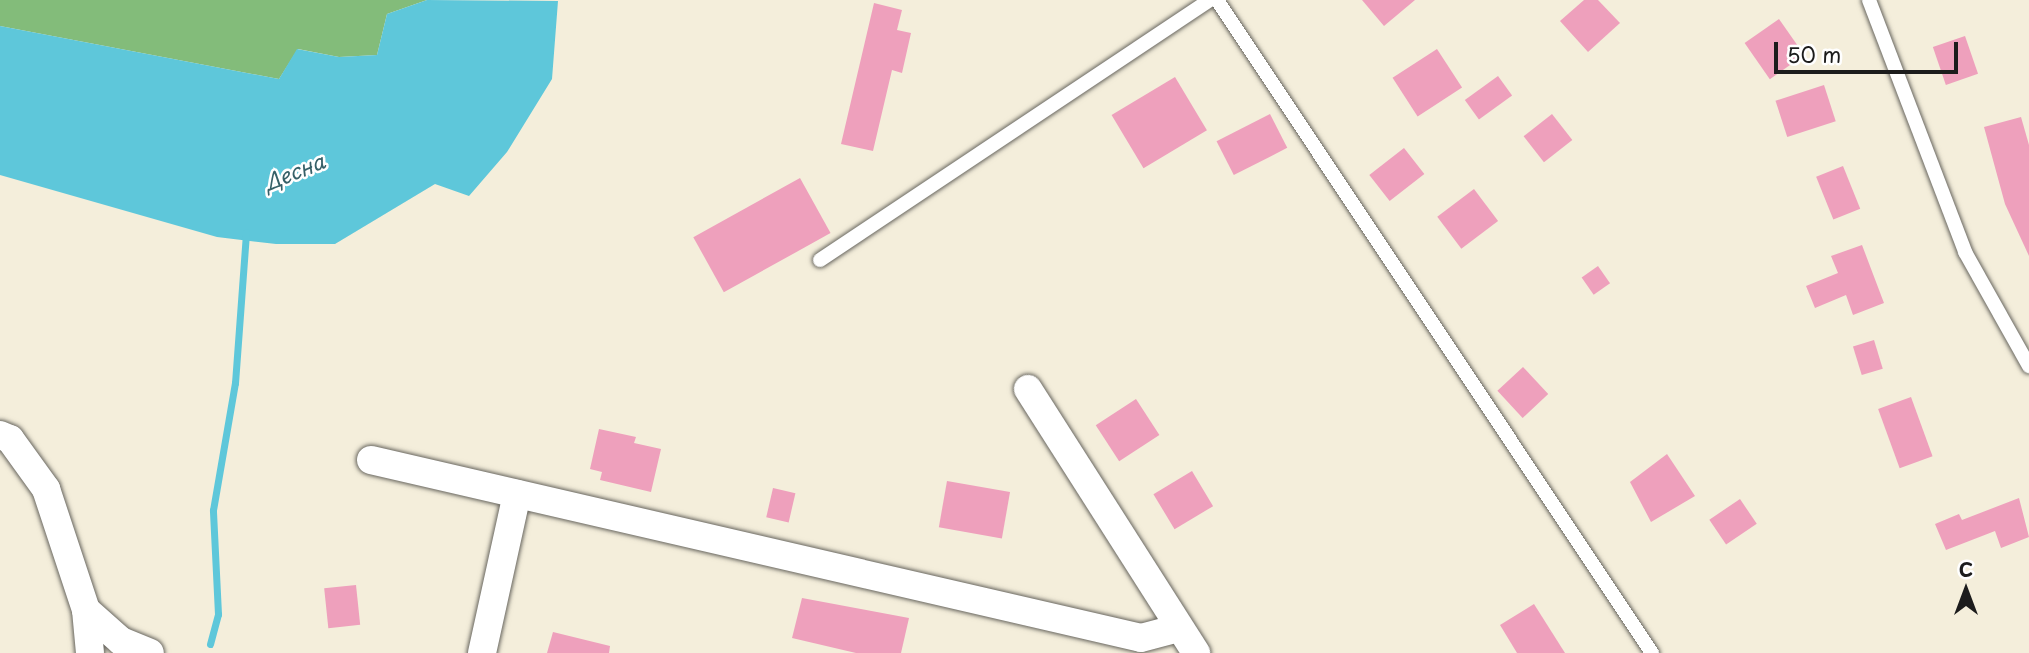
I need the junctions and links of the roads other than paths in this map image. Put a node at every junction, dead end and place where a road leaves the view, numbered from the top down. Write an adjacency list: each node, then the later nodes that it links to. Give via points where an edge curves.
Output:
1 (1210, 0): 4 (lane)
2 (1217, 0): 16 (lane)
3 (1869, 0): 5 (lane, via 1965,253)
4 (820, 260)
5 (2029, 366)
6 (1028, 390): 11 (street)
7 (0, 435): 10 (street, via 10,439 46,489)
8 (371, 460): 9 (street)
9 (517, 494): 11 (street, via 1141,638); 14 (street)
10 (86, 610): 12 (street); 13 (street, via 121,641)
11 (1179, 628): 15 (street)
12 (90, 653)
13 (150, 653)
14 (482, 653)
15 (1196, 653)
16 (1652, 653)

